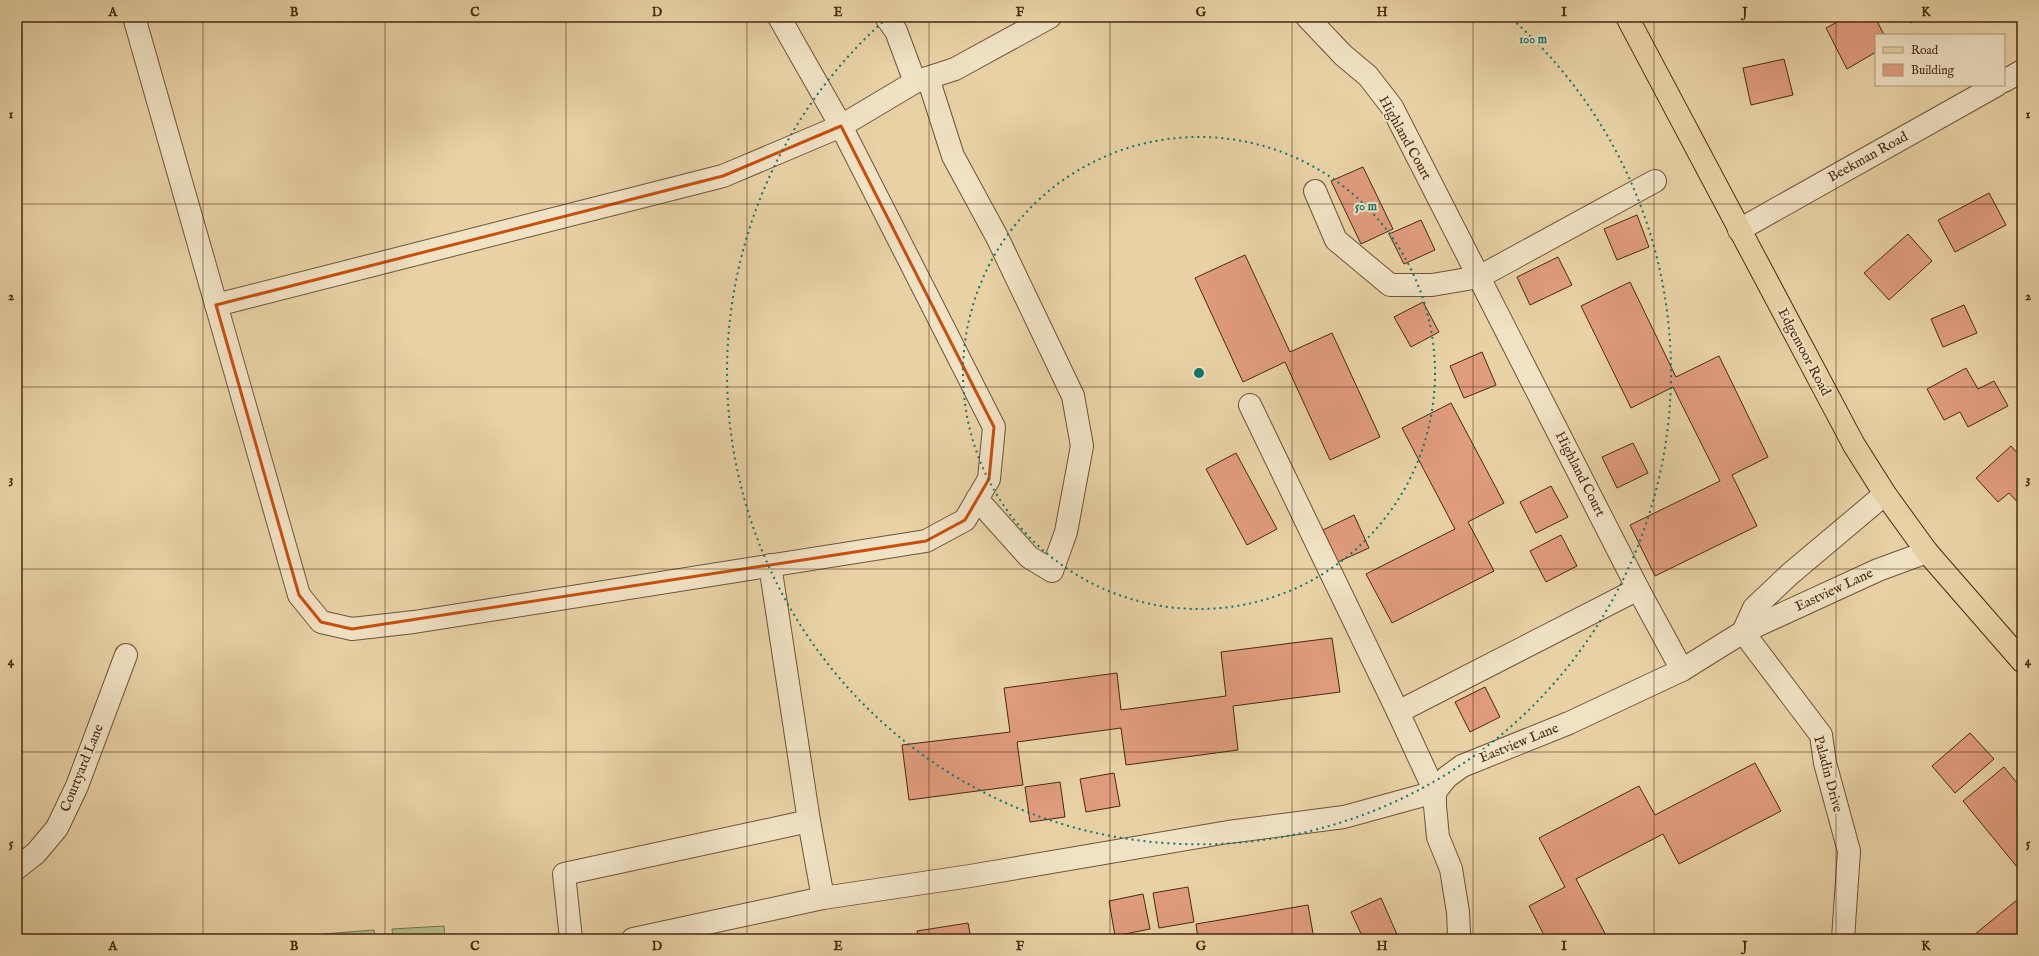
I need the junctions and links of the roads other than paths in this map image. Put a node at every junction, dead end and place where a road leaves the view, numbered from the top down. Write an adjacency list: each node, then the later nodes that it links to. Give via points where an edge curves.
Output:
1 (134, 17): 16 (street)
2 (780, 17): 11 (street)
3 (886, 17): 8 (street)
4 (1050, 17): 8 (street, via 955,69)
5 (1306, 17): 15 (street, Highland Court, via 1342,55 1368,76 1392,107)
6 (1627, 17): 14 (main road, Edgemoor Road)
7 (2022, 71): 9 (street)
8 (922, 80): 11 (street); 19 (street, via 953,156 997,237 1073,396 1082,446 1066,532 1052,571 1029,557)
9 (2005, 80)
10 (1995, 86): 14 (street, Beekman Road)
11 (841, 126): 16 (street, via 724,176); 19 (street, via 994,427 989,479)
12 (1655, 181): 15 (street)
13 (1315, 191): 15 (street, via 1336,240 1390,285 1432,285)
14 (1739, 230): 18 (main road, Edgemoor Road, via 1854,445)
15 (1479, 277): 22 (street, Highland Court)
16 (216, 305): 21 (street, via 299,595 321,622 352,629 414,622)
17 (1250, 405): 27 (street)
18 (1885, 494): 20 (main road, Edgemoor Road); 23 (street, Eastview Lane, via 1790,574 1754,608)
19 (977, 499): 21 (street, via 965,520 926,541)
20 (1927, 552): 23 (street, Eastview Lane, via 1878,570); 25 (main road, Edgemoor Road)
21 (770, 565): 29 (street)
22 (1638, 589): 26 (street, Highland Court); 27 (street)
23 (1742, 632): 26 (street, Eastview Lane); 35 (street, Paladin Drive, via 1821,735 1825,763 1849,851)
24 (126, 655): 30 (street, Courtyard Lane, via 77,786 57,828 36,853)
25 (2022, 661)
26 (1682, 670): 28 (street, Eastview Lane, via 1569,723 1462,766 1447,777)
27 (1398, 712): 28 (street)
28 (1435, 792): 31 (street, via 1344,817 1228,832); 34 (street, via 1438,837 1451,868 1458,912)
29 (809, 821): 31 (street); 32 (street, via 564,874)
30 (17, 868)
31 (823, 898): 33 (street)
32 (572, 939)
33 (633, 939)
34 (1457, 939)
35 (1843, 939)

